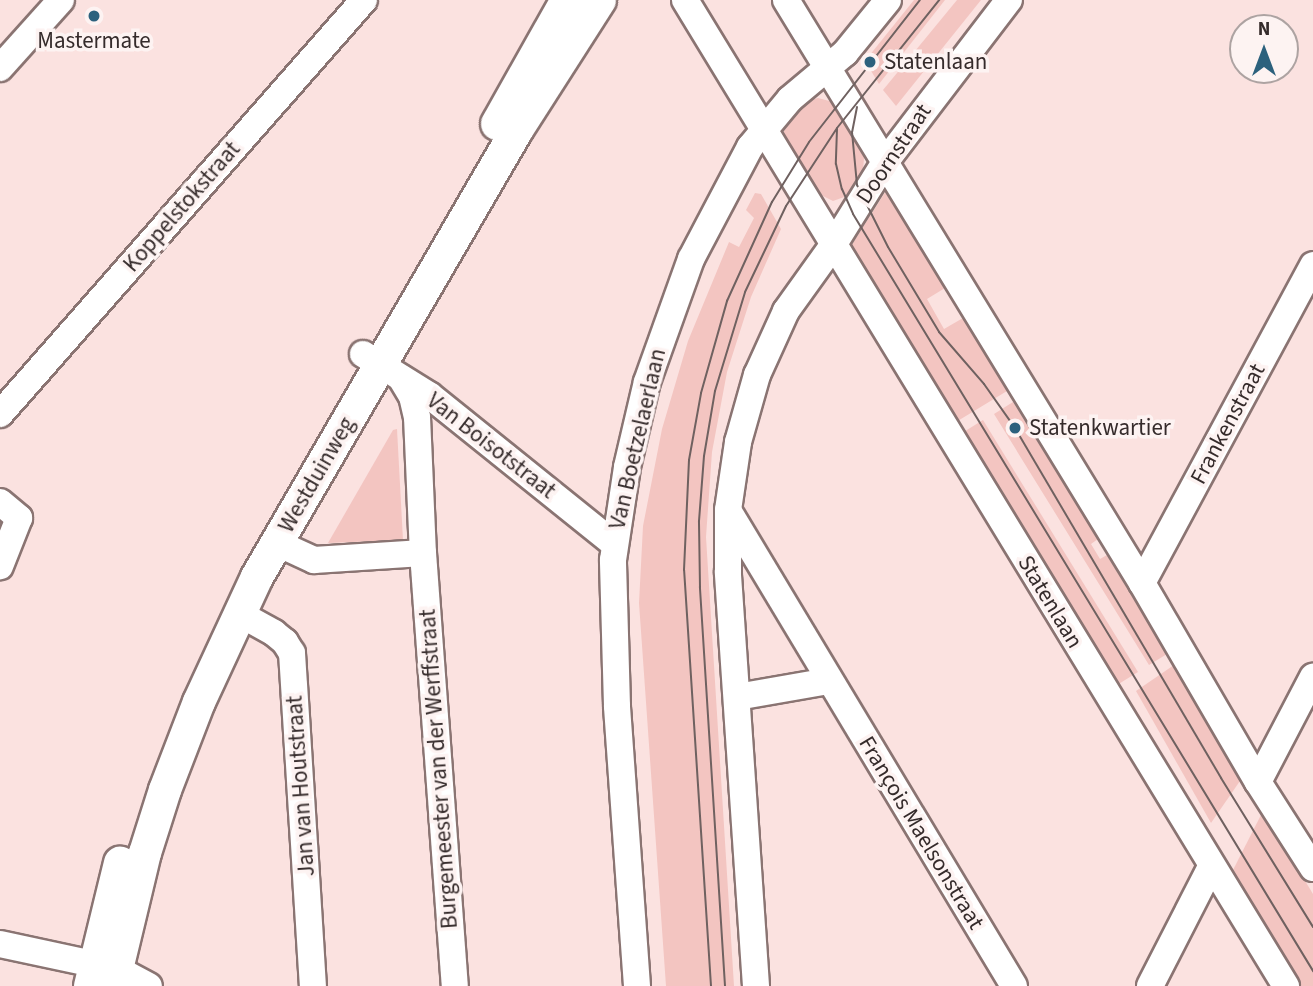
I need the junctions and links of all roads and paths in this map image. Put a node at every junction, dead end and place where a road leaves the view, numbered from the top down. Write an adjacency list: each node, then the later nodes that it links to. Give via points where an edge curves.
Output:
1 (61, 0): 9 (street)
2 (363, 0): 17 (street, Koppelstokstraat)
3 (567, 0): 15 (main road, Westduinweg)
4 (600, 0): 15 (main road, Westduinweg, via 517,130)
5 (685, 0): 11 (street, Statenlaan)
6 (786, 0): 10 (street)
7 (888, 0): 10 (street, Van Boetzelaerlaan)
8 (1009, 0): 12 (street, Doornstraat)
9 (0, 68)
10 (828, 69): 11 (street, Van Boetzelaerlaan, via 790,99); 12 (street)
11 (764, 130): 13 (street, Statenlaan); 21 (street, Van Boetzelaerlaan, via 744,157 691,259 665,327 633,441)
12 (893, 152): 13 (street, Doornstraat); 24 (street)
13 (834, 244): 19 (street, via 786,311 757,376 738,442); 30 (street, Statenlaan)
14 (1313, 265): 24 (street, Frankenstraat)
15 (382, 366): 16 (street, Burgemeester van der Werffstraat); 20 (main road, Westduinweg); 33 (main road, Westduinweg, via 239,569 178,695 143,785)
16 (423, 406): 21 (street, Van Boisotstraat); 22 (street, Burgemeester van der Werffstraat)
17 (0, 414)
18 (0, 502): 23 (street, via 19,518)
19 (728, 510): 27 (street, François Maelsonstraat); 28 (street)
20 (277, 543): 22 (street, via 314,560); 25 (main road, Westduinweg)
21 (614, 544): 37 (street, Van Boetzelaerlaan, via 617,706)
22 (423, 553): 36 (street, Burgemeester van der Werffstraat)
23 (0, 566)
24 (1142, 583): 29 (street)
25 (240, 614): 33 (main road, Westduinweg, via 165,790); 35 (street, Jan van Houtstraat, via 274,633 292,653)
26 (1313, 677): 29 (street)
27 (829, 681): 28 (street); 39 (street, François Maelsonstraat)
28 (737, 697): 38 (street)
29 (1258, 782): 31 (street)
30 (1211, 867): 40 (street); 41 (street, Statenlaan)
31 (1313, 868)
32 (0, 944): 33 (street)
33 (104, 977): 34 (street)
34 (149, 986)
35 (313, 986)
36 (455, 986)
37 (637, 986)
38 (756, 986)
39 (1014, 986)
40 (1150, 986)
41 (1286, 986)

